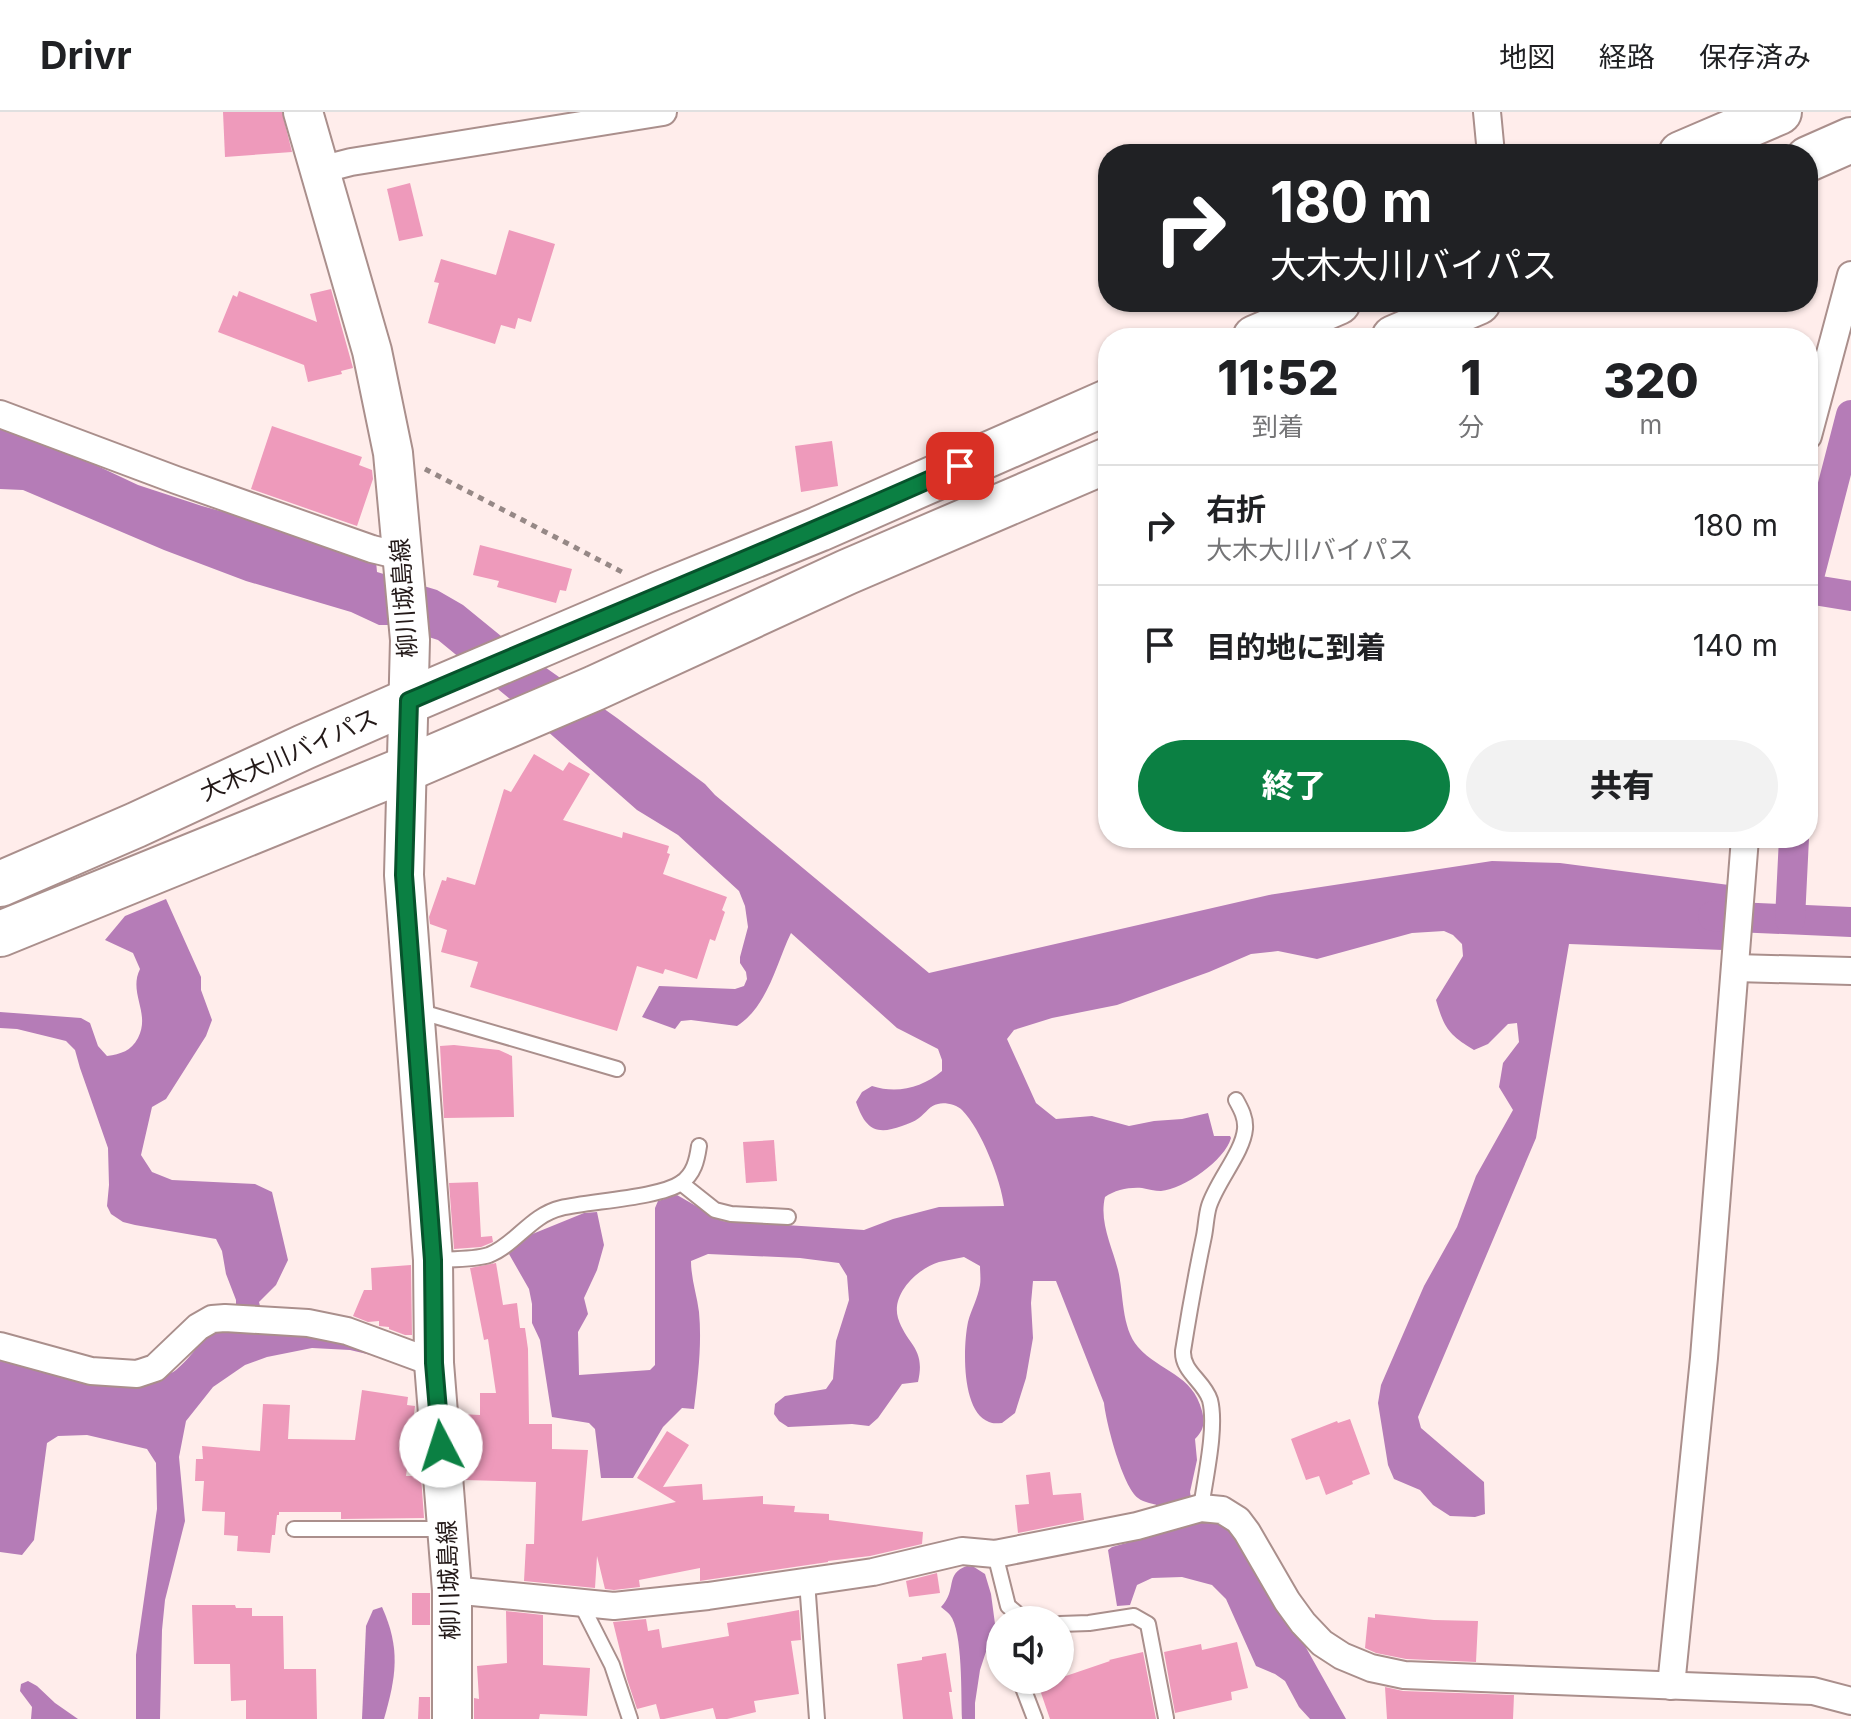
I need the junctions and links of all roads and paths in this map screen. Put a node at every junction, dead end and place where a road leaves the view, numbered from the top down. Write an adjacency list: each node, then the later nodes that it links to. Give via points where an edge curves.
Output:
1 (303, 112): 9 (main road, 柳川城島線)
2 (663, 112): 9 (street)
3 (1487, 112): 6 (street)
4 (1779, 112): 7 (highway)
5 (1851, 140): 8 (highway)
6 (1490, 144)
7 (1704, 144)
8 (1818, 155)
9 (320, 170): 18 (main road, 柳川城島線, via 372,351)
10 (1851, 275): 15 (street)
11 (1315, 312): 13 (highway)
12 (1455, 312): 14 (highway)
13 (1278, 328)
14 (1417, 328)
15 (1818, 399)
16 (1098, 406): 21 (highway, 大木大川バイパス)
17 (0, 414): 20 (street)
18 (393, 453): 20 (main road, 柳川城島線); 21 (path)
19 (1098, 464): 23 (highway)
20 (402, 564): 22 (main road, 柳川城島線, via 410,640)
21 (662, 593): 22 (highway, 大木大川バイパス)
22 (409, 701): 23 (main road, 柳川城島線); 25 (highway, 大木大川バイパス)
23 (406, 769): 26 (highway); 29 (main road, 柳川城島線, via 404,875)
24 (1744, 848): 27 (street)
25 (0, 884)
26 (0, 934)
27 (1735, 960): 28 (street); 47 (street, via 1704,1358)
28 (1851, 971)
29 (415, 1010): 30 (lane); 35 (main road, 柳川城島線)
30 (617, 1069)
31 (1236, 1100): 38 (lane, via 1244,1114 1242,1142 1207,1209 1182,1360 1209,1397 1212,1416)
32 (699, 1146): 33 (lane, via 696,1165)
33 (681, 1183): 34 (lane, via 715,1210); 35 (lane, via 658,1192 557,1209 487,1255)
34 (788, 1217)
35 (433, 1260): 37 (main road, 柳川城島線)
36 (0, 1346): 37 (street, via 91,1371 137,1374 155,1368 212,1319 272,1320 347,1331)
37 (434, 1363): 40 (main road, 柳川城島線)
38 (1201, 1508): 41 (street); 47 (street, via 1222,1510 1238,1520 1303,1623 1332,1650 1371,1668 1404,1675)
39 (294, 1529): 40 (lane)
40 (447, 1529): 43 (main road, 柳川城島線)
41 (995, 1554): 42 (street, via 962,1551); 45 (lane)
42 (807, 1581): 44 (street, via 614,1606); 53 (lane)
43 (452, 1590): 44 (street); 51 (main road, 柳川城島線)
44 (580, 1602): 52 (lane, via 612,1665)
45 (1006, 1606)
46 (1074, 1624): 50 (lane, via 1134,1616 1148,1624)
47 (1671, 1686): 49 (street, via 1813,1691)
48 (1025, 1694): 54 (lane)
49 (1851, 1701)
50 (1166, 1718)
51 (452, 1719)
52 (630, 1719)
53 (817, 1719)
54 (1035, 1719)

